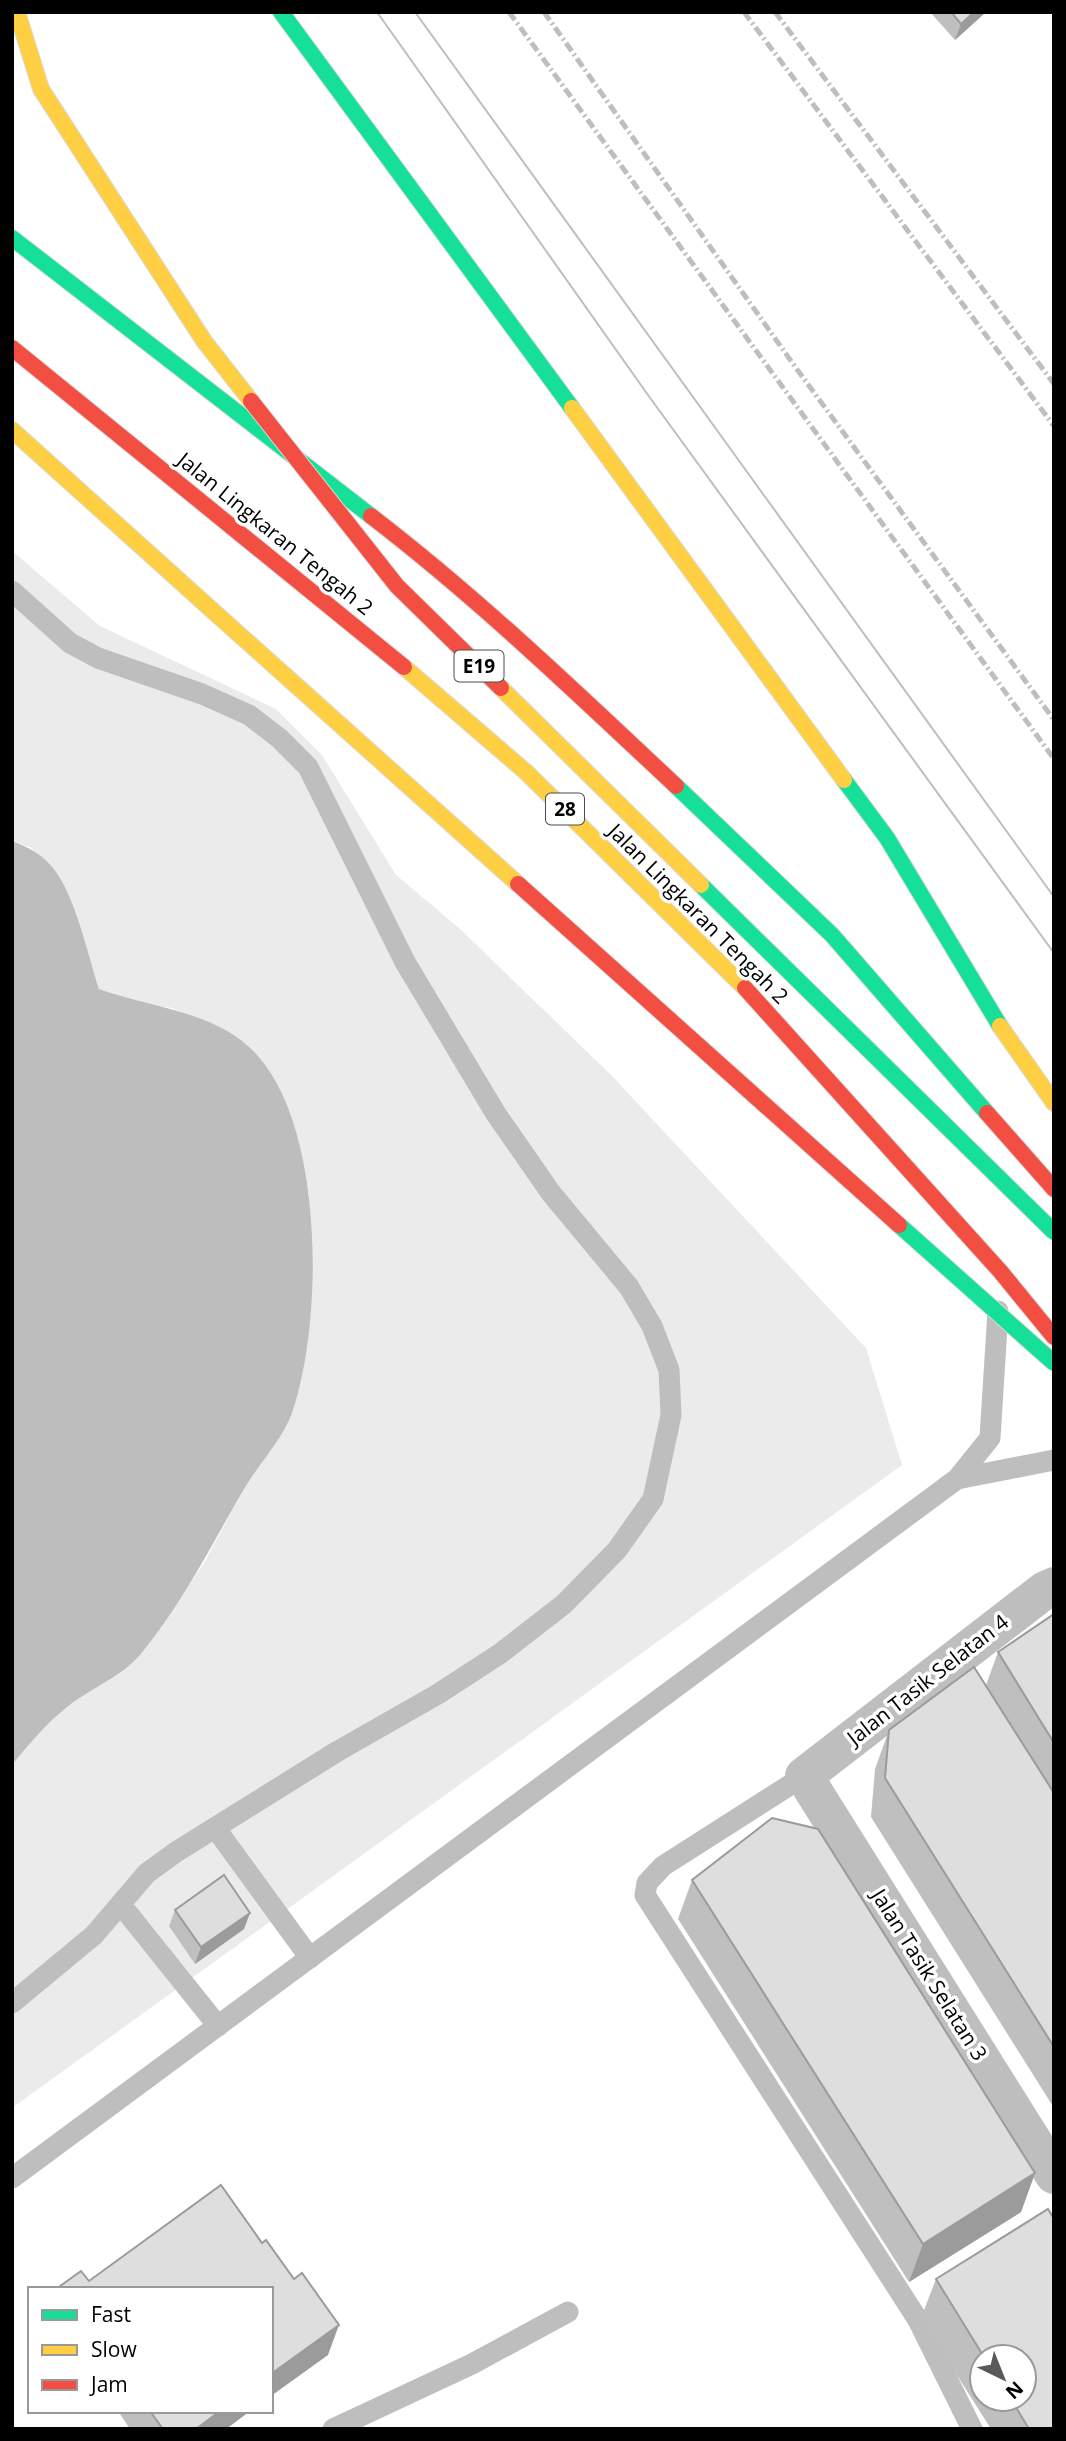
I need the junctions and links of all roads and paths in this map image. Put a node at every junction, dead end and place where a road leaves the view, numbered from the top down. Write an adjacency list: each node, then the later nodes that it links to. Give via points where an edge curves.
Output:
1 (17, 12): 9 (highway, E19, bridge, via 41,89 204,341 397,586)
2 (281, 12): 7 (highway, via 887,838 995,1020)
3 (12, 238): 8 (highway, via 422,555 564,680 832,935)
4 (12, 348): 10 (highway, Jalan Lingkaran Tengah 2 / 28, via 361,630 526,772 724,965)
5 (12, 430): 12 (highway, bridge)
6 (12, 591): 17 (lane, via 70,643 249,715 309,767 405,962 521,1154 629,1287 652,1326 669,1370 671,1415 653,1499 608,1559 564,1604 438,1694)
7 (1054, 1103)
8 (1054, 1189)
9 (1054, 1232)
10 (1000, 1271): 11 (highway, Jalan Lingkaran Tengah 2 / 28); 14 (lane, via 990,1438)
11 (1054, 1337)
12 (1054, 1363)
13 (1054, 1460): 14 (lane)
14 (957, 1479): 19 (lane)
15 (1054, 1586): 16 (street, Jalan Tasik Selatan 4)
16 (804, 1776): 22 (street, Jalan Tasik Selatan 3); 26 (lane, via 663,1866 647,1883 645,1895 918,2320)
17 (216, 1829): 18 (lane, via 147,1873); 19 (lane)
18 (122, 1906): 20 (lane); 21 (lane)
19 (310, 1958): 21 (lane)
20 (12, 2003)
21 (218, 2026): 23 (lane)
22 (1052, 2170)
23 (12, 2178)
24 (568, 2312): 25 (lane, via 472,2364)
25 (333, 2429)
26 (972, 2429)

